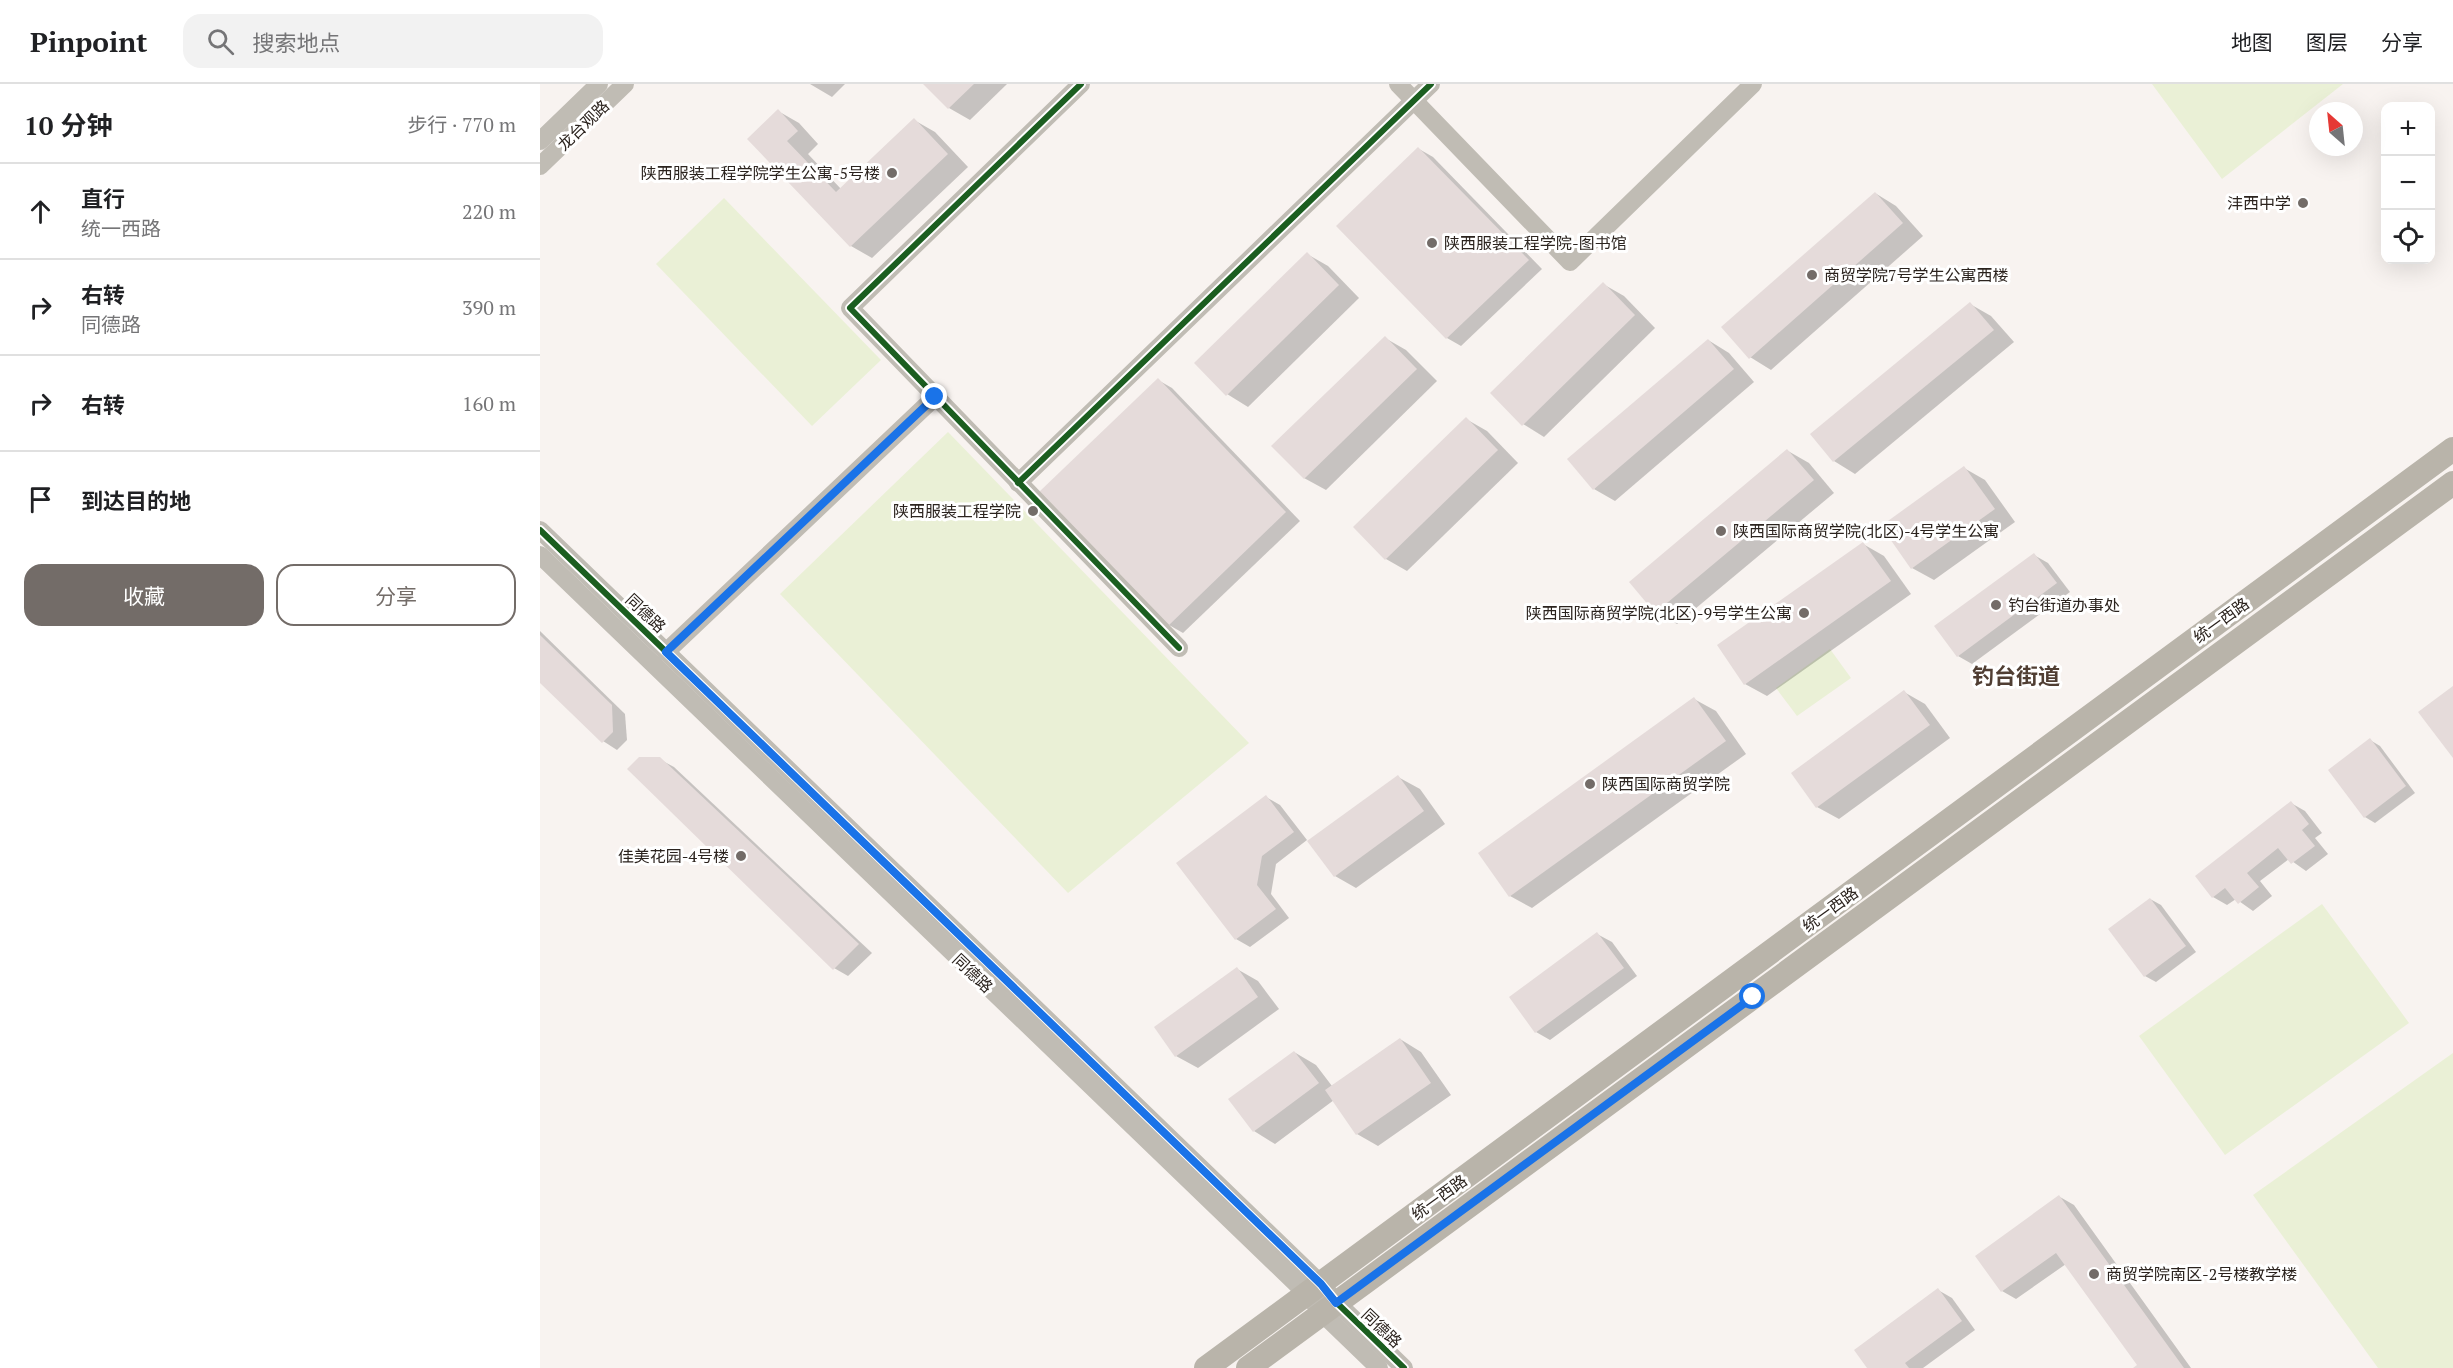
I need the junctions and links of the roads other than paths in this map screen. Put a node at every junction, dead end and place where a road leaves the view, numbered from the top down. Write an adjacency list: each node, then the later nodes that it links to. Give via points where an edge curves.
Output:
1 (599, 84): 8 (street, 龙台观路)
2 (625, 84): 9 (street, 龙台观路)
3 (1081, 84): 10 (street, via 850,308)
4 (1398, 84): 7 (street)
5 (1431, 84): 7 (street)
6 (1753, 84): 7 (street, via 1570,262)
7 (1414, 101): 12 (street)
8 (540, 141)
9 (540, 166)
10 (935, 397): 12 (street); 17 (street)
11 (2453, 449): 18 (main road, 统一西路)
12 (1018, 483): 16 (street)
13 (2453, 483): 19 (main road, 统一西路)
14 (540, 530): 17 (street, 同德路)
15 (540, 555): 18 (street, 同德路)
16 (1179, 648)
17 (666, 652): 18 (street, 同德路)
18 (1314, 1289): 19 (street, 同德路); 20 (main road, 统一西路)
19 (1329, 1308): 21 (main road, 统一西路); 22 (street, 同德路); 23 (street, 同德路)
20 (1206, 1368)
21 (1248, 1368)
22 (1379, 1368)
23 (1404, 1368)

